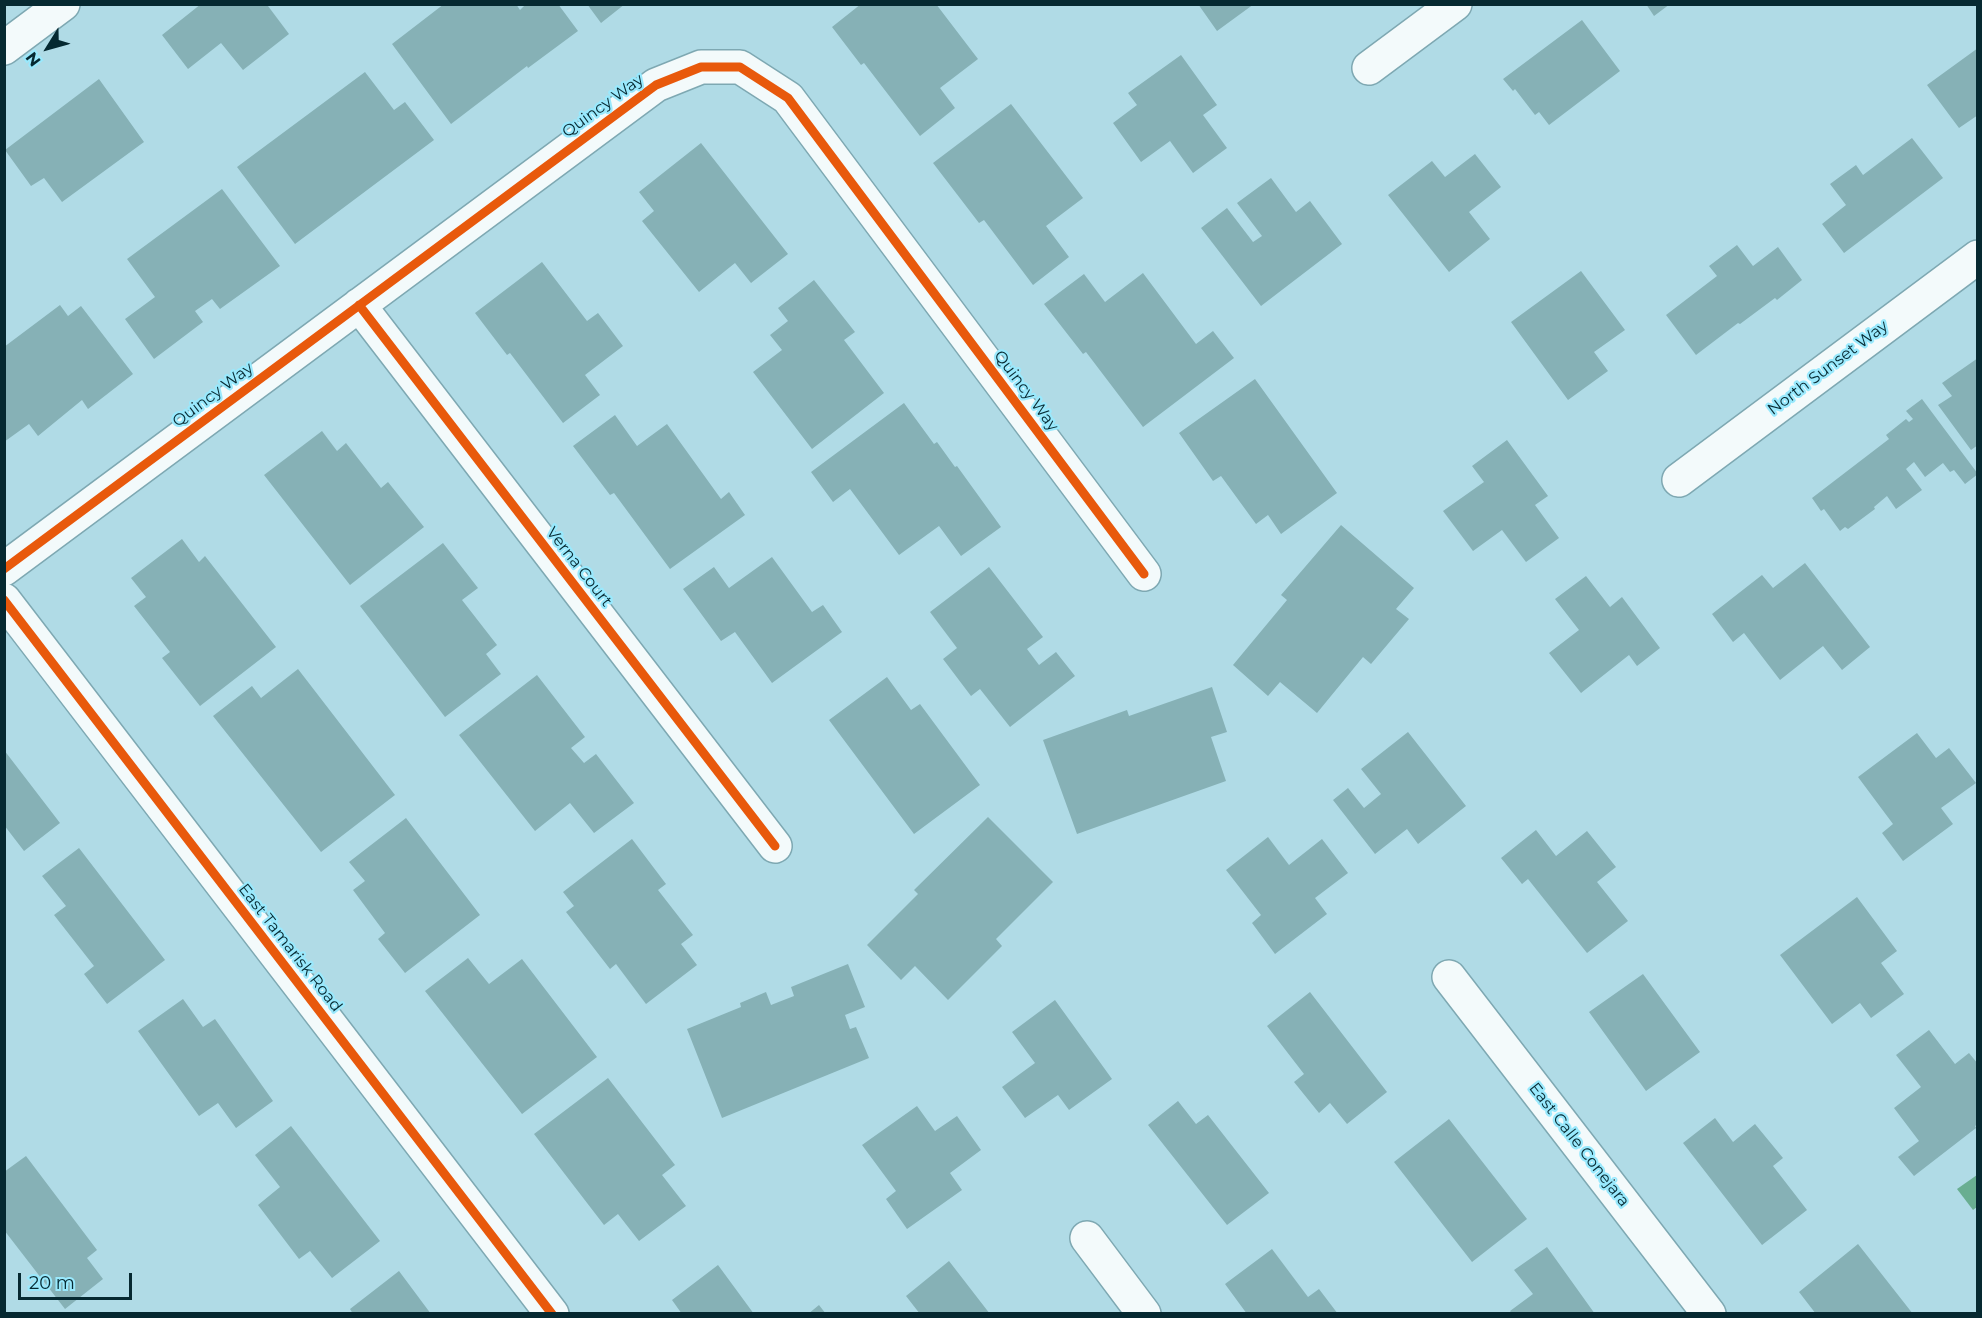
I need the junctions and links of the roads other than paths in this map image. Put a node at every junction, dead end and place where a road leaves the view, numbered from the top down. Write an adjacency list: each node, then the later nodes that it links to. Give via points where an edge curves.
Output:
1 (63, 4): 3 (street)
2 (1455, 4): 4 (street)
3 (4, 48)
4 (1369, 68)
5 (1977, 257): 7 (street, North Sunset Way)
6 (359, 305): 8 (street, Quincy Way); 9 (street, Quincy Way, via 656,85 701,67 740,67 788,98); 11 (street, Verna Court)
7 (1679, 480)
8 (4, 569)
9 (1144, 574)
10 (4, 600): 14 (street, East Tamarisk Road)
11 (775, 846)
12 (1449, 977): 16 (street, East Calle Conejara)
13 (1087, 1238): 15 (street)
14 (552, 1314)
15 (1144, 1314)
16 (1709, 1314)

